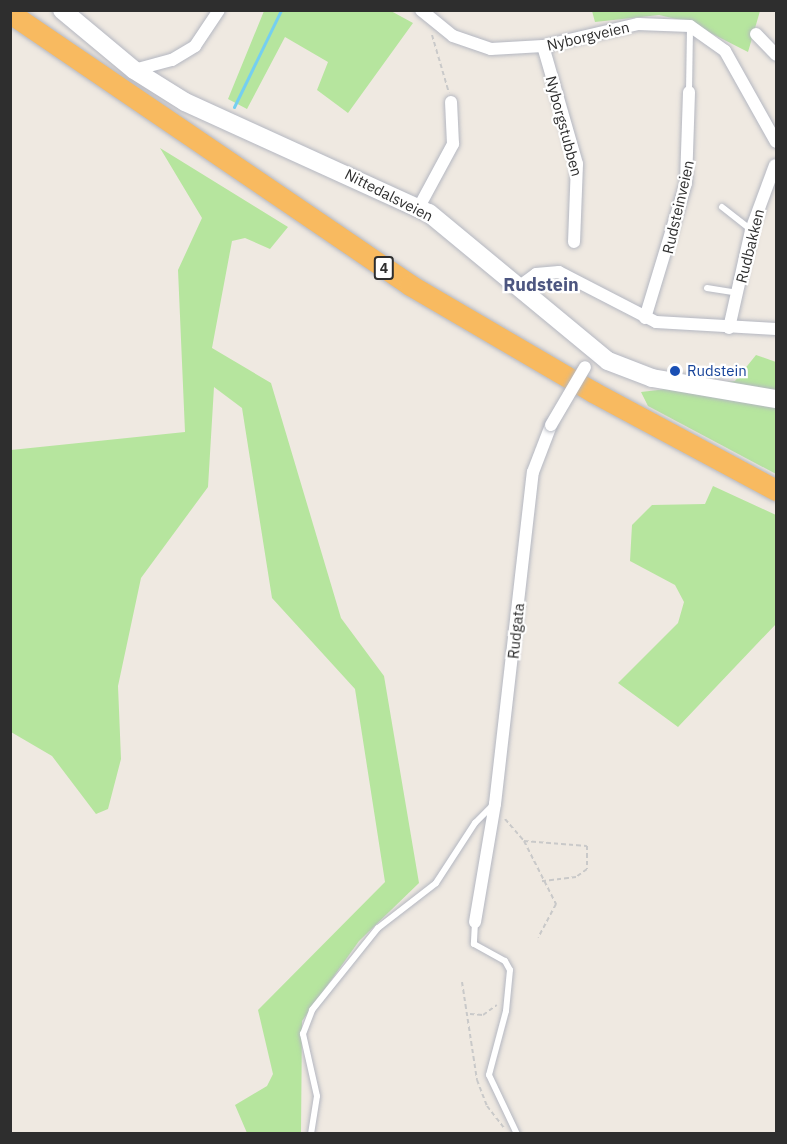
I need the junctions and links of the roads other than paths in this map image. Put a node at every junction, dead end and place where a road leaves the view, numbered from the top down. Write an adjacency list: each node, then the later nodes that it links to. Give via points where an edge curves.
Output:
1 (62, 10): 10 (main road, Nittedalsveien)
2 (219, 10): 10 (street, via 195,46 172,60)
3 (421, 10): 8 (street, Nyborgveien, via 477,46)
4 (10, 13): 27 (highway, 4, via 410,285 593,392)
5 (10, 25): 28 (highway, 4, via 405,292 577,394)
6 (690, 26): 8 (street, Nyborgveien, via 638,24); 11 (lane); 13 (street, via 725,51)
7 (756, 34): 9 (street)
8 (543, 46): 18 (street, Nyborgstubben, via 577,164)
9 (777, 55)
10 (134, 70): 15 (main road, Nittedalsveien, via 198,109)
11 (689, 92): 22 (street, Rudsteinveien, via 686,183)
12 (451, 102): 15 (street, via 453,144)
13 (777, 142)
14 (775, 165): 17 (street, Rudbakken)
15 (419, 207): 19 (main road, Nittedalsveien)
16 (722, 207): 17 (lane)
17 (751, 230): 21 (street, Rudbakken)
18 (574, 242)
19 (517, 288): 22 (street, via 536,274 559,272); 25 (main road, Nittedalsveien)
20 (707, 288): 21 (lane)
21 (738, 293): 23 (street, Rudbakken)
22 (645, 318): 23 (street)
23 (729, 328): 24 (street)
24 (777, 329)
25 (590, 360): 26 (main road, Nittedalsveien, via 652,378); 29 (street, Rudgata, bridge, via 551,425 533,472)
26 (777, 399)
27 (777, 490)
28 (777, 500)
29 (495, 804): 30 (street, Rudgata); 31 (lane, via 475,823 436,883 378,928 312,1010 303,1035 317,1096)
30 (475, 922): 32 (lane, via 476,947 508,965 509,995 489,1075)
31 (311, 1134)
32 (517, 1134)

